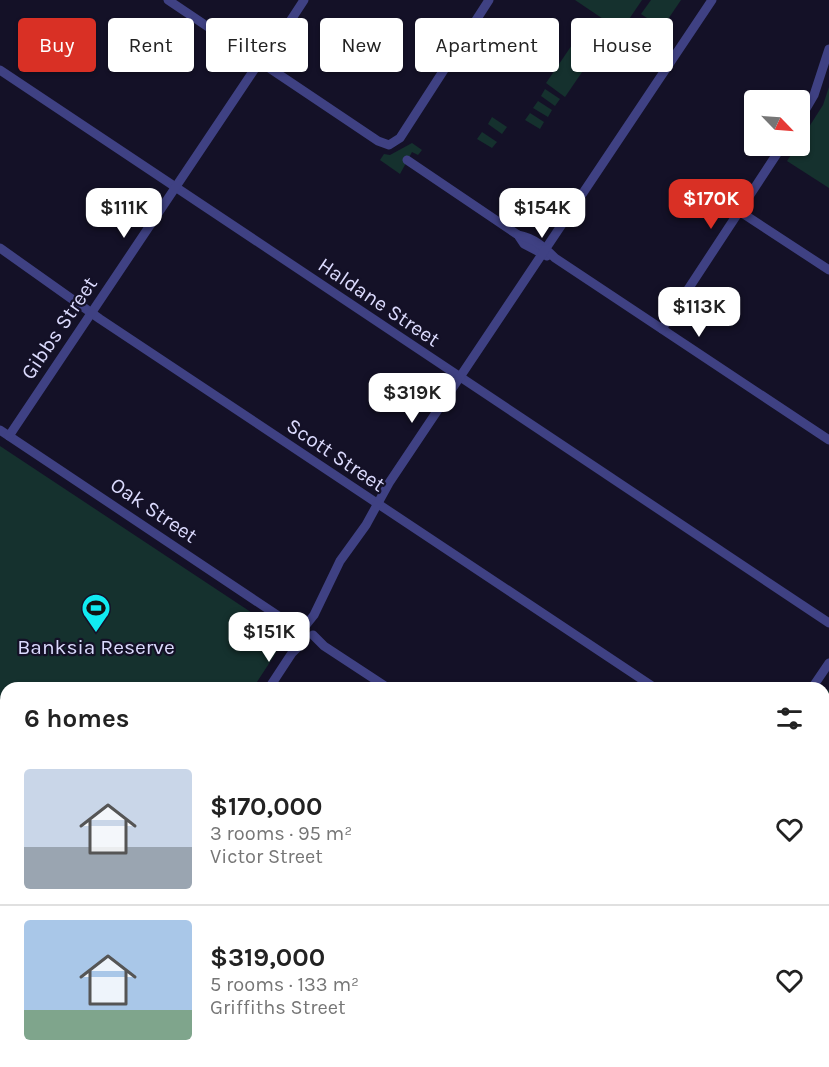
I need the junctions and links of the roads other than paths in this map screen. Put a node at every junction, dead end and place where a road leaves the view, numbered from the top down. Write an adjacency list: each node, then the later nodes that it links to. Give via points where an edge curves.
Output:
1 (168, 0): 6 (street)
2 (304, 0): 5 (street, Gibbs Street)
3 (489, 0): 10 (street, via 395,143 378,141)
4 (712, 0): 17 (street)
5 (292, 18)
6 (206, 25)
7 (829, 49): 11 (street)
8 (0, 70): 14 (street, Haldane Street)
9 (254, 72): 14 (street, Gibbs Street)
10 (276, 72)
11 (810, 102)
12 (775, 156): 15 (street)
13 (406, 160): 17 (street, via 518,235 529,237)
14 (174, 188): 19 (street, Gibbs Street); 21 (street, Haldane Street)
15 (739, 211): 18 (street); 20 (street)
16 (0, 248): 19 (street, Scott Street)
17 (544, 252): 20 (street); 21 (street)
18 (829, 270)
19 (92, 311): 22 (street, Gibbs Street); 24 (street, Scott Street)
20 (662, 329): 23 (street)
21 (459, 377): 24 (street); 25 (street, Haldane Street)
22 (4, 433): 26 (street, Oak Street)
23 (829, 440)
24 (377, 504): 26 (street, via 340,561); 30 (street, Scott Street)
25 (829, 622)
26 (305, 633): 28 (street); 29 (street, Oak Street)
27 (829, 663): 31 (street)
28 (273, 682)
29 (379, 682)
30 (646, 682)
31 (816, 682)

